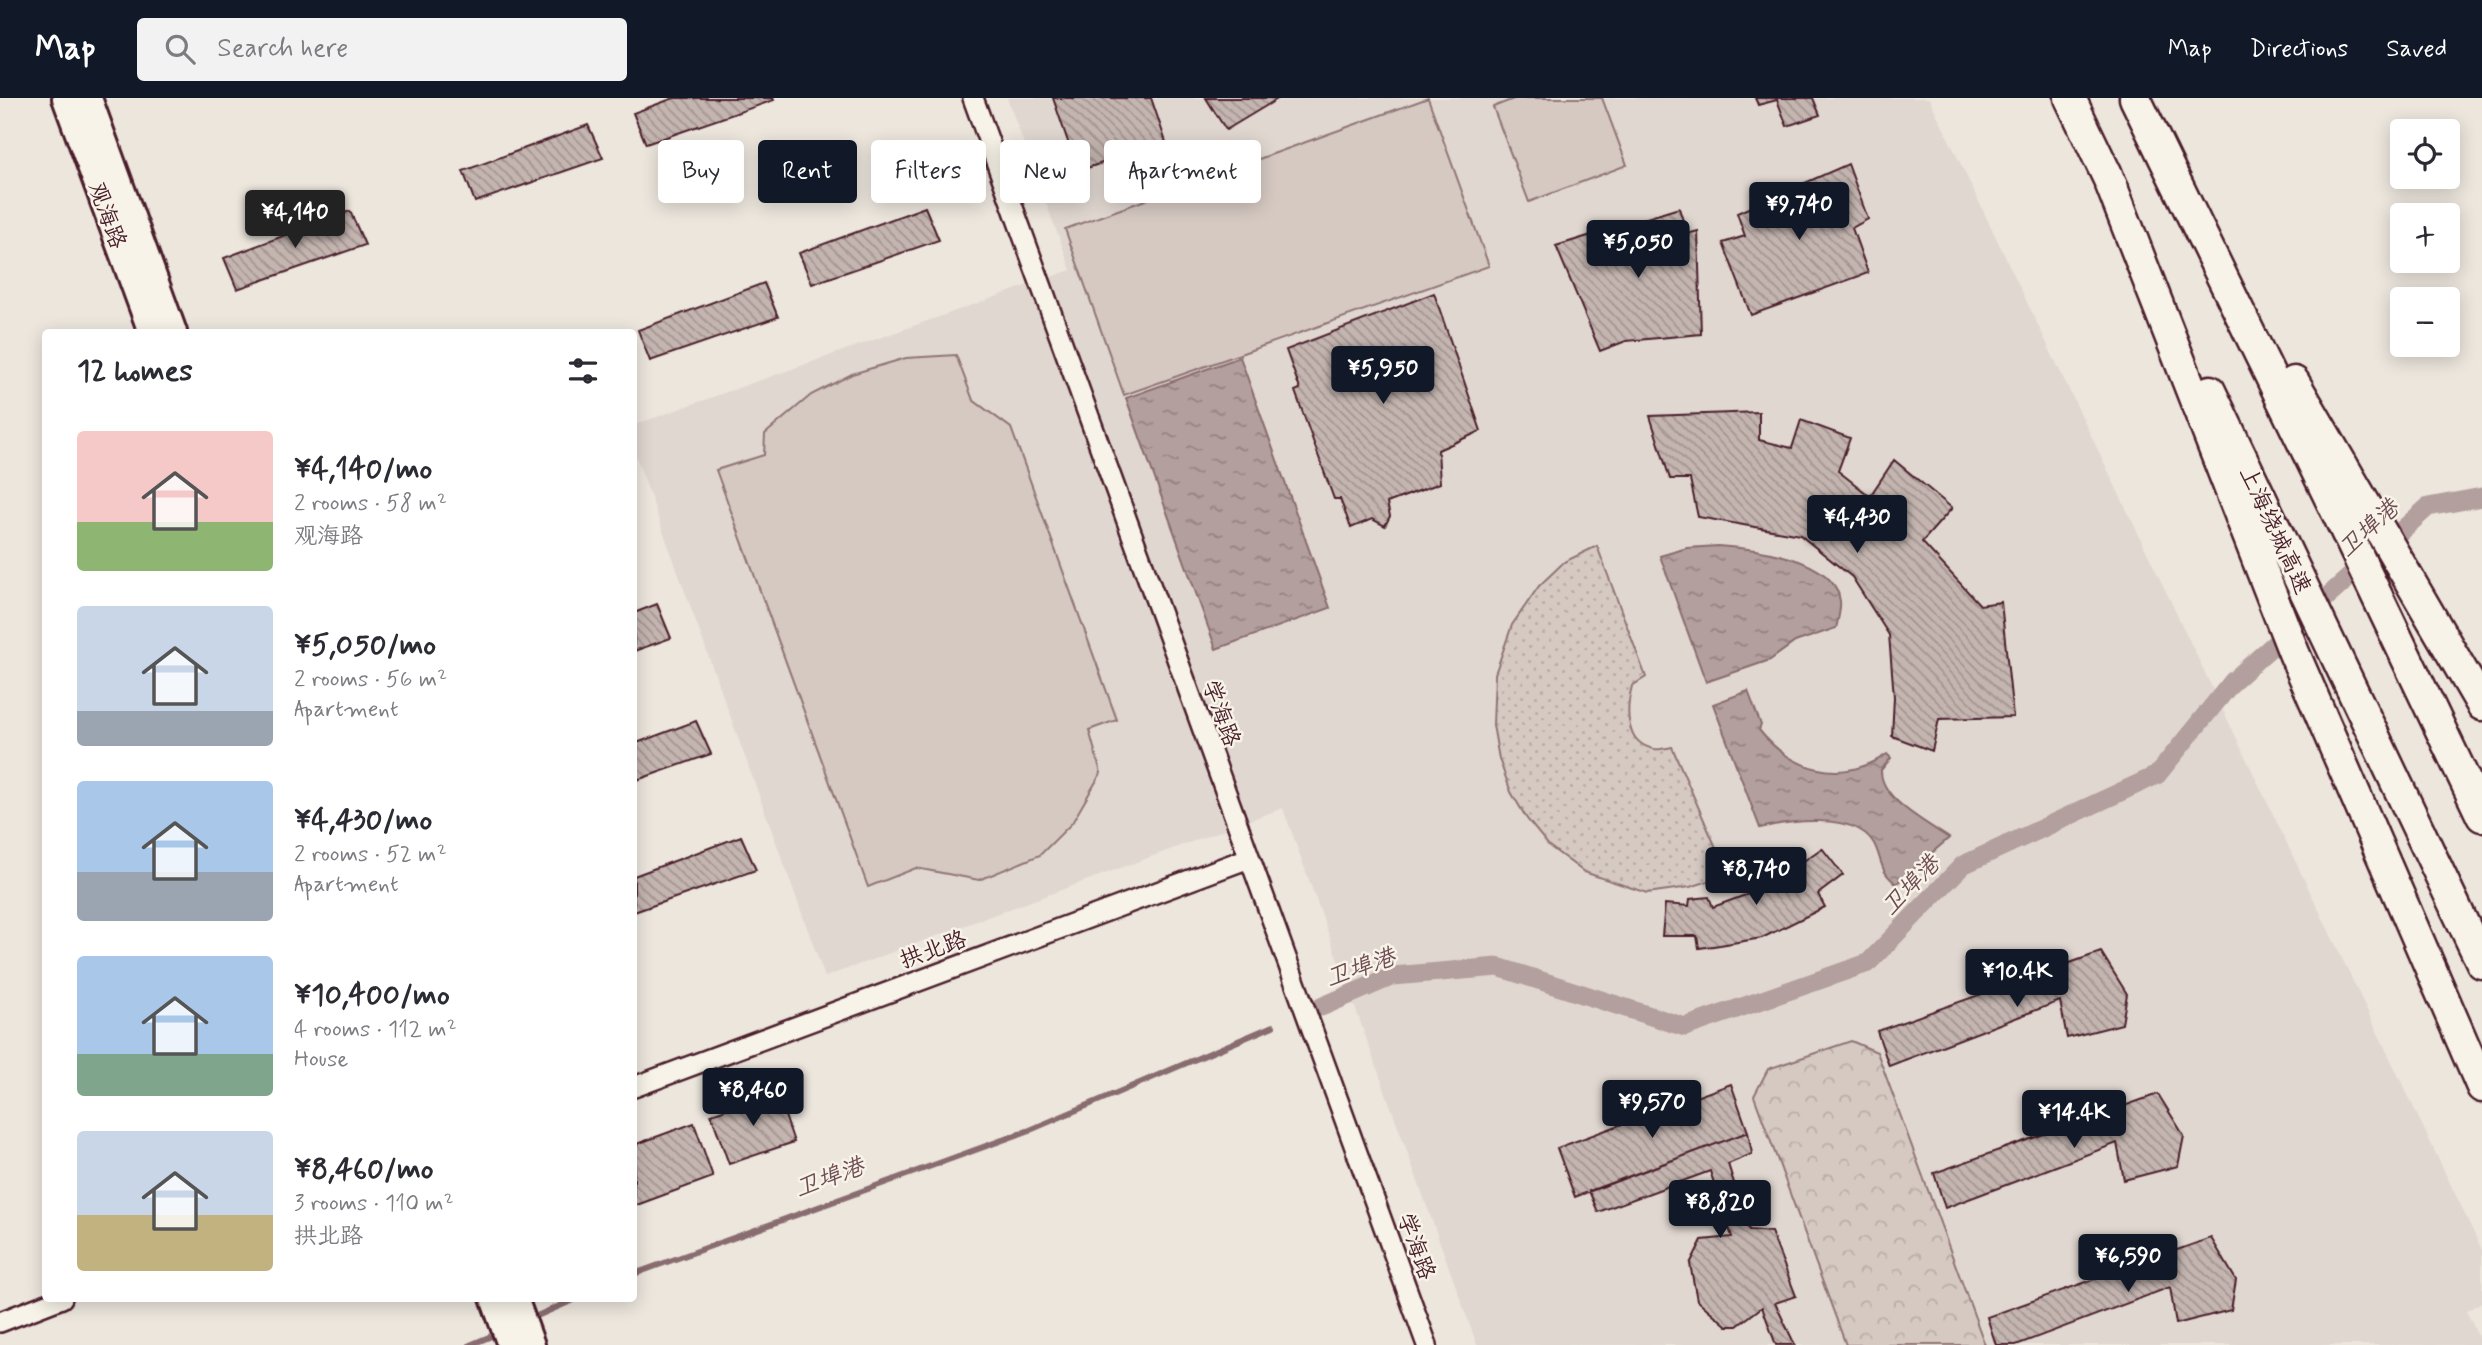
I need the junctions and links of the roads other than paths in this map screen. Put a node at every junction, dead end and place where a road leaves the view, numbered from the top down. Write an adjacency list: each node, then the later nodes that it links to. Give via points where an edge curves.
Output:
1 (65, 98): 7 (main road, 观海路)
2 (89, 98): 8 (main road, 观海路)
3 (973, 98): 12 (street, 学海路)
4 (2070, 98): 6 (highway, 上海绕城高速)
5 (2135, 98): 9 (highway)
6 (2106, 172): 13 (highway, 上海绕城高速); 15 (highway, via 2294,653)
7 (150, 329)
8 (173, 329)
9 (2357, 519): 10 (highway, via 2401,567); 11 (highway, via 2373,587)
10 (2482, 705)
11 (2482, 816)
12 (1250, 858): 14 (street, 拱北路); 21 (street, 学海路)
13 (2482, 963)
14 (637, 1086)
15 (2482, 1087)
16 (52, 1302): 18 (street)
17 (508, 1308): 19 (main road); 20 (main road)
18 (0, 1322)
19 (510, 1345)
20 (532, 1345)
21 (1427, 1345)

